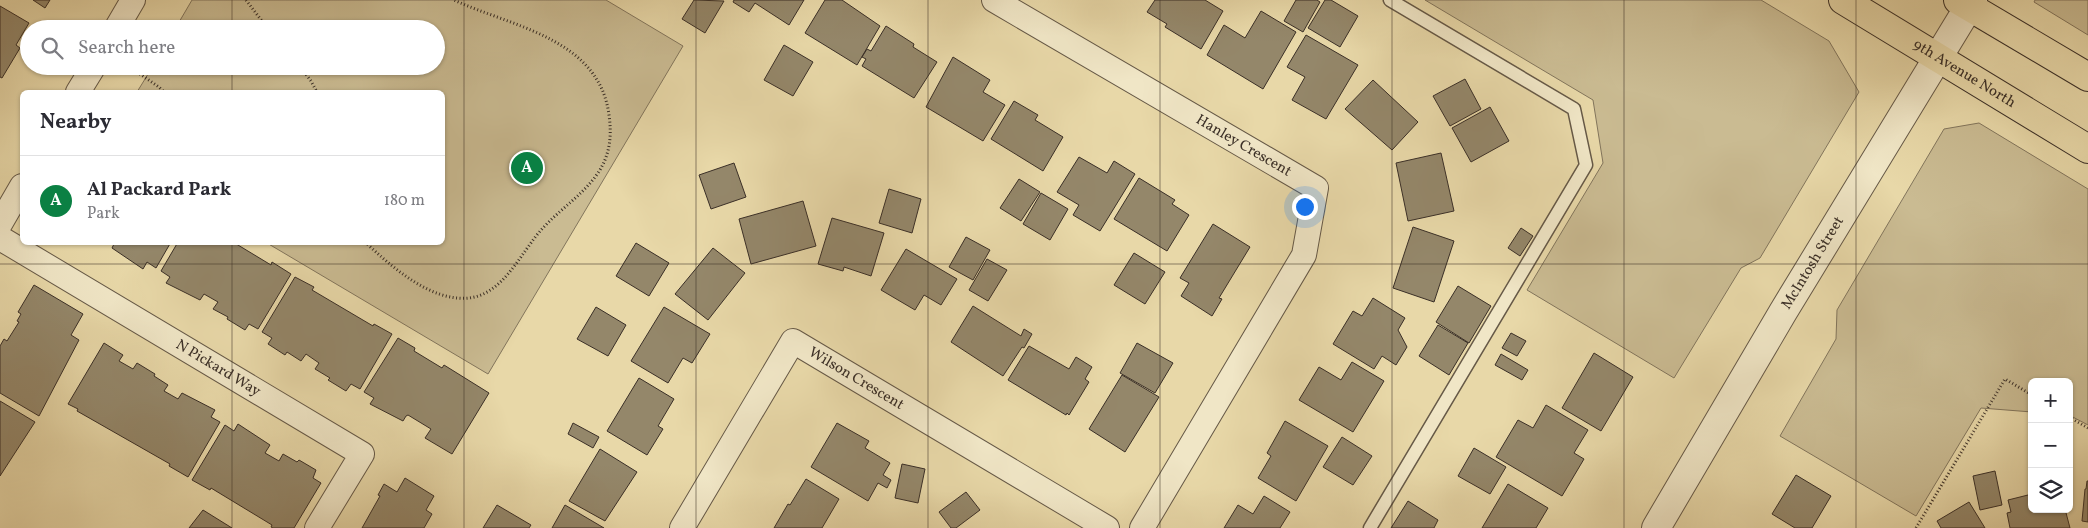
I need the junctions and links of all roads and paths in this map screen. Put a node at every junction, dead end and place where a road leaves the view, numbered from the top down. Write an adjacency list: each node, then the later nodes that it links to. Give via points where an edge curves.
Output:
1 (133, 0): 8 (street)
2 (246, 0): 9 (path)
3 (454, 0): 22 (path, via 543,34 574,53 593,74 607,99 612,132 608,152 583,191 541,230 507,275 489,291 470,298 448,297 425,289)
4 (994, 0): 29 (street, Hanley Crescent, via 1316,188 1304,255)
5 (1390, 0): 30 (lane, via 1574,109 1586,165)
6 (1843, 0): 10 (main road, 9th Avenue North)
7 (1967, 2): 10 (street, McIntosh Street); 14 (main road)
8 (121, 20)
9 (261, 20)
10 (1939, 58): 18 (main road, 9th Avenue North); 31 (street, McIntosh Street, via 1783,312)
11 (88, 75): 15 (street)
12 (141, 75): 16 (path)
13 (307, 75): 17 (path)
14 (2088, 76)
15 (79, 90)
16 (162, 90)
17 (316, 90)
18 (2088, 148)
19 (20, 189): 20 (street)
20 (0, 224)
21 (0, 238): 26 (street, N Pickard Way, via 362,454)
22 (369, 245)
23 (2028, 393): 32 (path, via 2005,379)
24 (2073, 419): 25 (path)
25 (2088, 428)
26 (317, 528)
27 (682, 528): 28 (street, Wilson Crescent, via 793,341)
28 (1107, 528)
29 (1142, 528)
30 (1370, 528)
31 (1656, 528)
32 (1916, 528)

